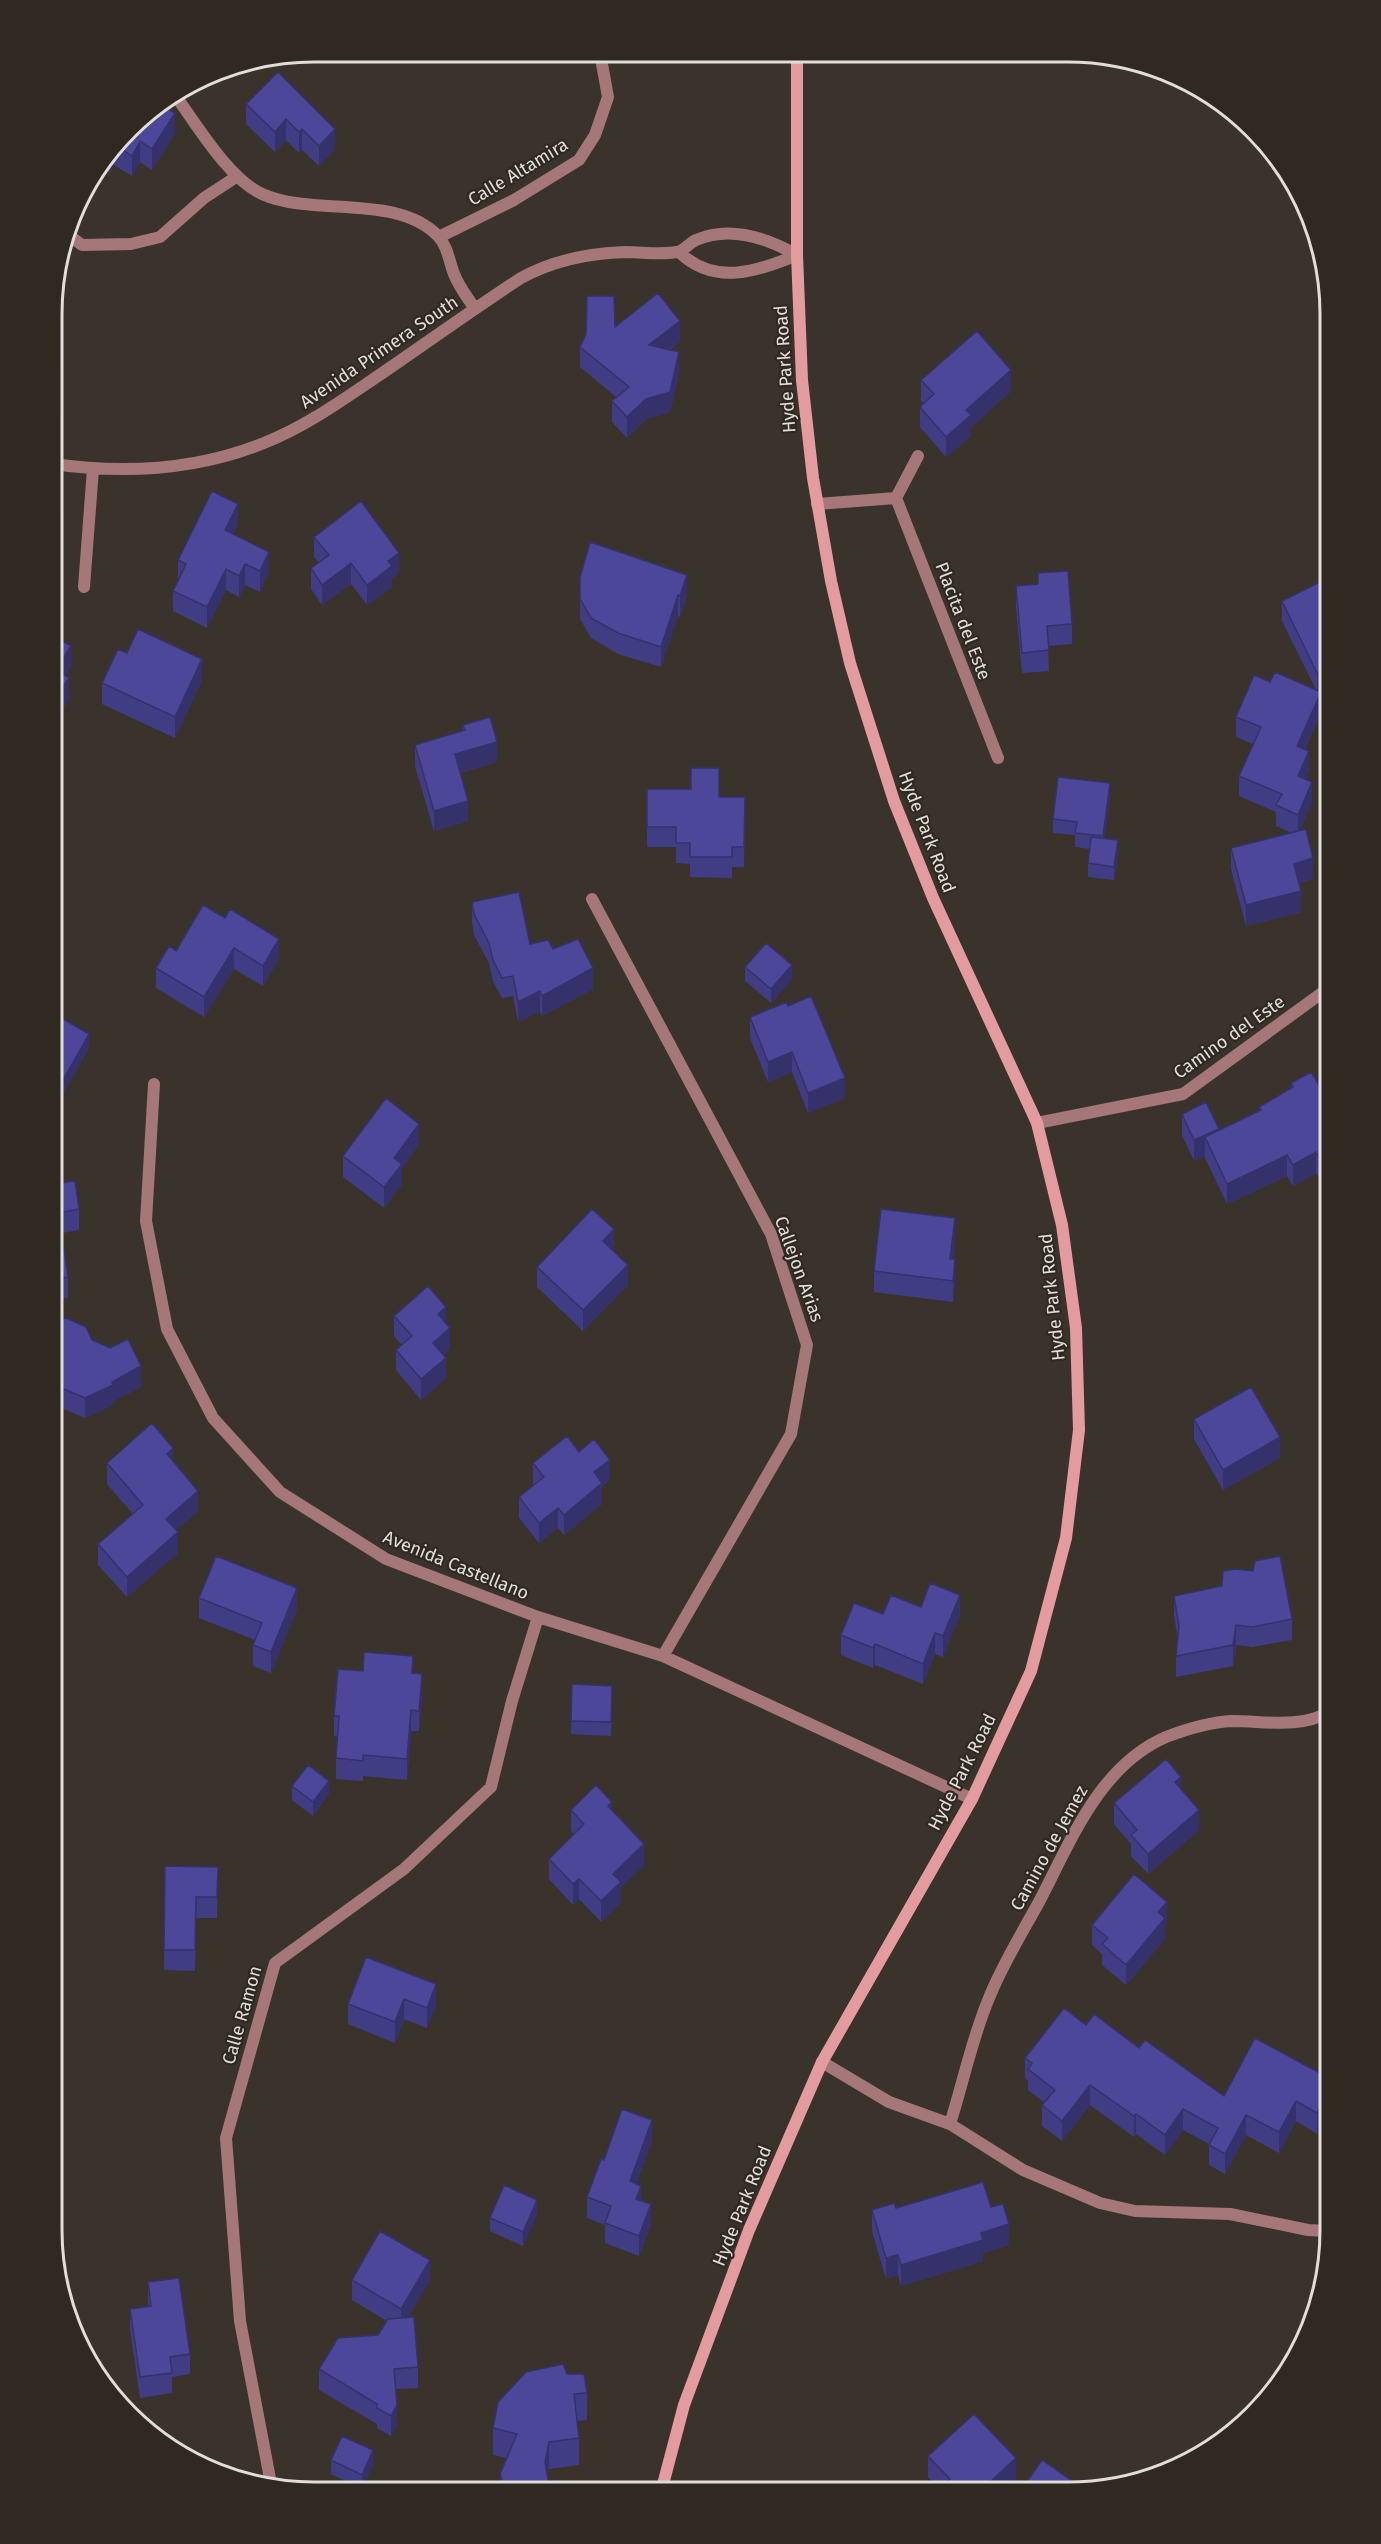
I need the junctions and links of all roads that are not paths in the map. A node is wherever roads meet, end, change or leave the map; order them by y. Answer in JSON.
{"nodes":[{"id":1,"x":602,"y":62,"type":"edge"},
{"id":2,"x":797,"y":62,"type":"edge"},
{"id":3,"x":179,"y":100,"type":"edge"},
{"id":4,"x":236,"y":177,"type":"junction"},
{"id":5,"x":439,"y":237,"type":"junction"},
{"id":6,"x":73,"y":238,"type":"edge"},
{"id":7,"x":679,"y":252,"type":"junction"},
{"id":8,"x":796,"y":255,"type":"junction"},
{"id":9,"x":476,"y":309,"type":"junction"},
{"id":10,"x":918,"y":456,"type":"dead end"},
{"id":11,"x":62,"y":465,"type":"edge"},
{"id":12,"x":93,"y":469,"type":"junction"},
{"id":13,"x":896,"y":498,"type":"junction"},
{"id":14,"x":817,"y":504,"type":"junction"},
{"id":15,"x":84,"y":587,"type":"dead end"},
{"id":16,"x":998,"y":758,"type":"dead end"},
{"id":17,"x":592,"y":899,"type":"dead end"},
{"id":18,"x":1320,"y":994,"type":"edge"},
{"id":19,"x":154,"y":1084,"type":"dead end"},
{"id":20,"x":1037,"y":1123,"type":"junction"},
{"id":21,"x":537,"y":1617,"type":"junction"},
{"id":22,"x":663,"y":1656,"type":"junction"},
{"id":23,"x":1320,"y":1716,"type":"edge"},
{"id":24,"x":972,"y":1799,"type":"junction"},
{"id":25,"x":822,"y":2062,"type":"junction"},
{"id":26,"x":950,"y":2124,"type":"junction"},
{"id":27,"x":1320,"y":2229,"type":"edge"},
{"id":28,"x":270,"y":2479,"type":"edge"},
{"id":29,"x":664,"y":2482,"type":"edge"}],
"edges":[{"from":1,"to":5,"type":"street","name":"Calle Altamira"},
{"from":2,"to":8,"type":"main road","name":"Hyde Park Road"},
{"from":3,"to":4,"type":"street"},
{"from":4,"to":5,"type":"street"},
{"from":4,"to":6,"type":"street"},
{"from":5,"to":9,"type":"street"},
{"from":7,"to":8,"type":"street","name":"Avenida Primera South"},
{"from":7,"to":8,"type":"street"},
{"from":7,"to":9,"type":"street","name":"Avenida Primera South"},
{"from":8,"to":14,"type":"main road","name":"Hyde Park Road"},
{"from":9,"to":12,"type":"street","name":"Avenida Primera South"},
{"from":10,"to":13,"type":"street"},
{"from":11,"to":12,"type":"street","name":"Avenida Primera South"},
{"from":12,"to":15,"type":"street"},
{"from":13,"to":14,"type":"street"},
{"from":13,"to":16,"type":"street","name":"Placita del Este"},
{"from":14,"to":20,"type":"main road","name":"Hyde Park Road"},
{"from":17,"to":22,"type":"street","name":"Callejon Arias"},
{"from":18,"to":20,"type":"street","name":"Camino del Este"},
{"from":19,"to":21,"type":"street","name":"Avenida Castellano"},
{"from":20,"to":24,"type":"main road","name":"Hyde Park Road"},
{"from":21,"to":22,"type":"street","name":"Avenida Castellano"},
{"from":21,"to":28,"type":"street","name":"Calle Ramon"},
{"from":22,"to":24,"type":"street","name":"Avenida Castellano"},
{"from":23,"to":26,"type":"street","name":"Camino de Jemez"},
{"from":24,"to":25,"type":"main road","name":"Hyde Park Road"},
{"from":25,"to":26,"type":"street"},
{"from":25,"to":29,"type":"main road","name":"Hyde Park Road"},
{"from":26,"to":27,"type":"street"}]}
